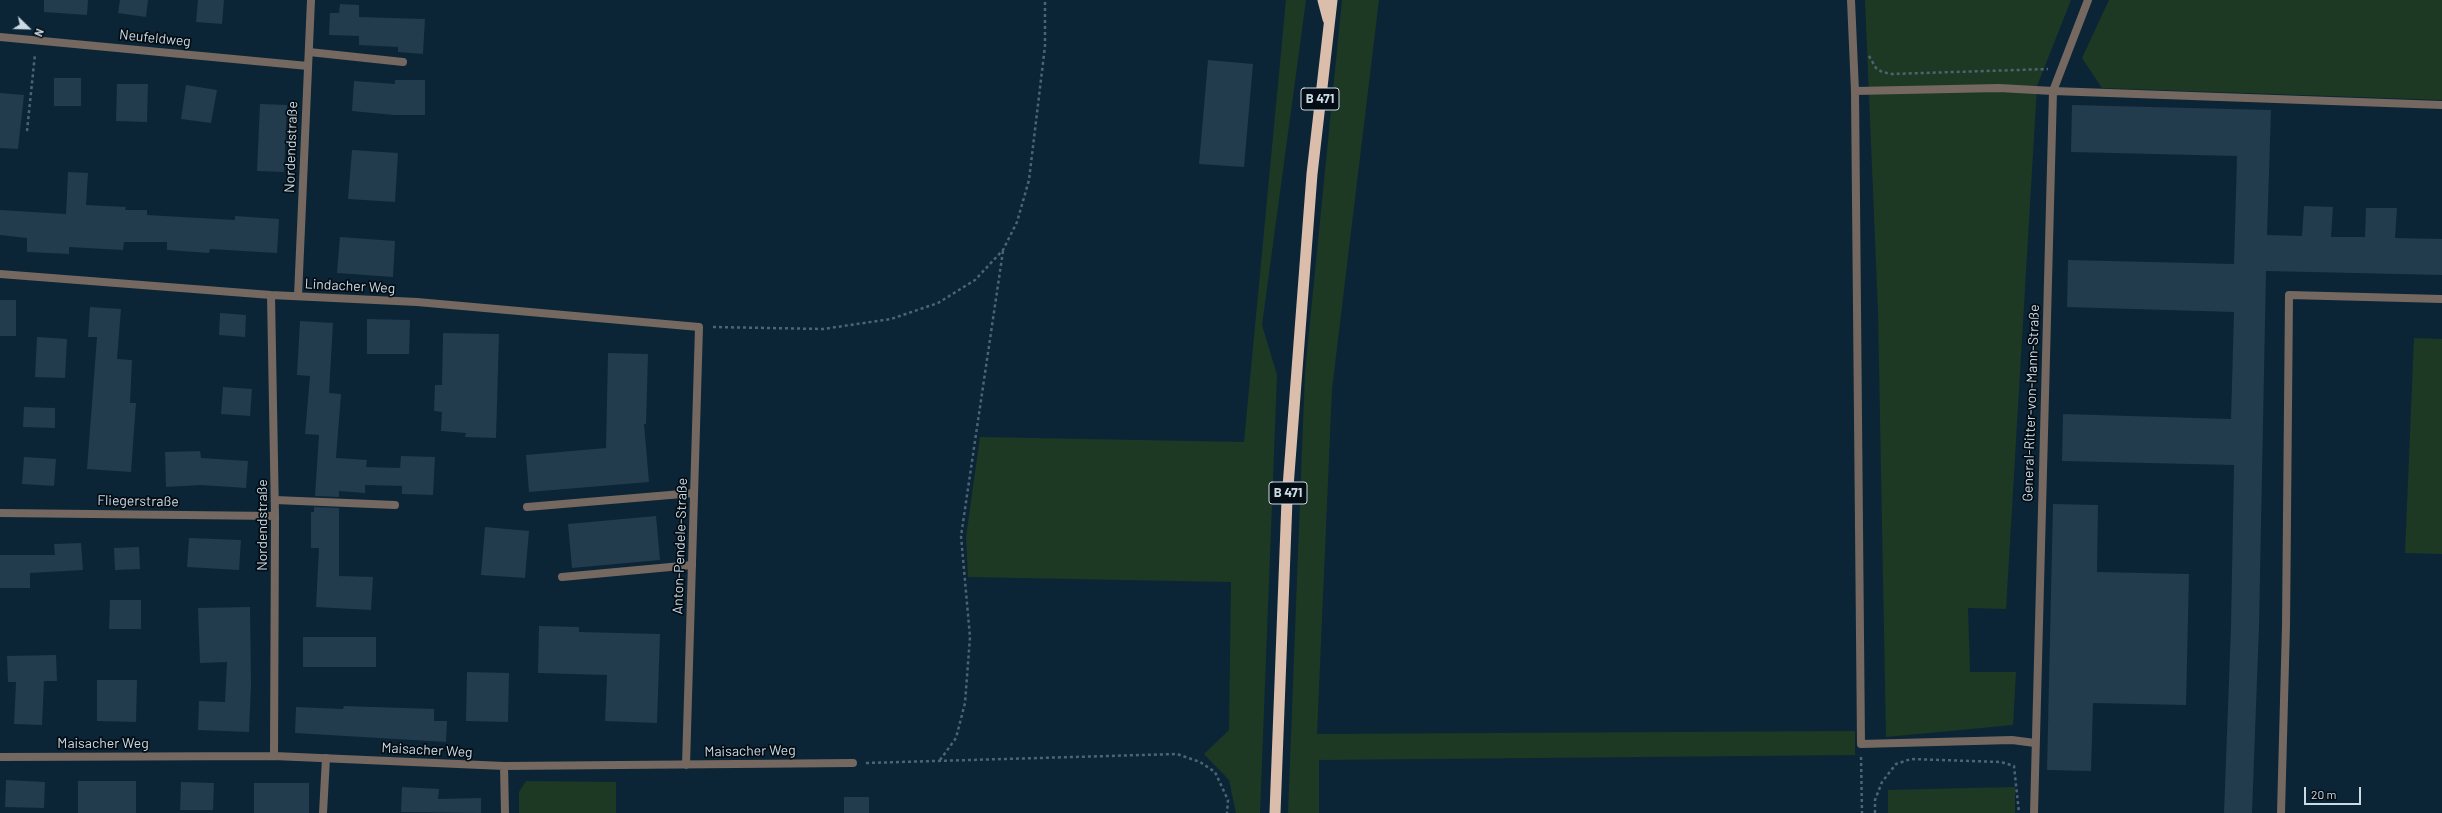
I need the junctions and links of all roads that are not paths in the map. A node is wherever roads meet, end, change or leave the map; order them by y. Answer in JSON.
{"nodes":[{"id":1,"x":311,"y":0,"type":"edge"},
{"id":2,"x":1323,"y":0,"type":"edge"},
{"id":3,"x":1332,"y":0,"type":"edge"},
{"id":4,"x":1851,"y":0,"type":"edge"},
{"id":5,"x":2088,"y":0,"type":"edge"},
{"id":6,"x":1329,"y":23,"type":"junction"},
{"id":7,"x":0,"y":36,"type":"edge"},
{"id":8,"x":308,"y":52,"type":"junction"},
{"id":9,"x":403,"y":62,"type":"dead end"},
{"id":10,"x":308,"y":66,"type":"junction"},
{"id":11,"x":2053,"y":90,"type":"junction"},
{"id":12,"x":1854,"y":91,"type":"junction"},
{"id":13,"x":2442,"y":105,"type":"edge"},
{"id":14,"x":0,"y":274,"type":"edge"},
{"id":15,"x":271,"y":295,"type":"junction"},
{"id":16,"x":298,"y":296,"type":"junction"},
{"id":17,"x":2442,"y":300,"type":"edge"},
{"id":18,"x":699,"y":327,"type":"joint"},
{"id":19,"x":694,"y":493,"type":"junction"},
{"id":20,"x":275,"y":500,"type":"junction"},
{"id":21,"x":395,"y":505,"type":"dead end"},
{"id":22,"x":527,"y":507,"type":"dead end"},
{"id":23,"x":0,"y":513,"type":"edge"},
{"id":24,"x":275,"y":516,"type":"junction"},
{"id":25,"x":692,"y":565,"type":"junction"},
{"id":26,"x":562,"y":577,"type":"dead end"},
{"id":27,"x":2035,"y":743,"type":"junction"},
{"id":28,"x":274,"y":756,"type":"junction"},
{"id":29,"x":0,"y":757,"type":"edge"},
{"id":30,"x":326,"y":758,"type":"junction"},
{"id":31,"x":853,"y":763,"type":"road end"},
{"id":32,"x":686,"y":765,"type":"junction"},
{"id":33,"x":504,"y":766,"type":"junction"},
{"id":34,"x":323,"y":813,"type":"edge"},
{"id":35,"x":505,"y":813,"type":"edge"},
{"id":36,"x":1275,"y":813,"type":"edge"},
{"id":37,"x":2034,"y":813,"type":"edge"},
{"id":38,"x":2281,"y":813,"type":"edge"}],
"edges":[{"from":1,"to":8,"type":"street","name":"Nordendstraße"},
{"from":2,"to":6,"type":"highway"},
{"from":3,"to":6,"type":"highway","number":"B 471"},
{"from":4,"to":12,"type":"street"},
{"from":5,"to":11,"type":"street","name":"General-Ritter-von-Mann-Straße"},
{"from":6,"to":36,"type":"highway","number":"B 471"},
{"from":7,"to":10,"type":"street","name":"Neufeldweg"},
{"from":8,"to":9,"type":"street"},
{"from":8,"to":10,"type":"street","name":"Nordendstraße"},
{"from":10,"to":16,"type":"street","name":"Nordendstraße"},
{"from":11,"to":12,"type":"street"},
{"from":11,"to":13,"type":"street"},
{"from":11,"to":27,"type":"street","name":"General-Ritter-von-Mann-Straße"},
{"from":12,"to":27,"type":"street"},
{"from":14,"to":15,"type":"street","name":"Lindacher Weg"},
{"from":15,"to":16,"type":"street","name":"Lindacher Weg"},
{"from":15,"to":20,"type":"street","name":"Nordendstraße"},
{"from":16,"to":18,"type":"street","name":"Lindacher Weg"},
{"from":17,"to":38,"type":"street"},
{"from":18,"to":19,"type":"street","name":"Anton-Pendele-Straße"},
{"from":19,"to":22,"type":"street"},
{"from":19,"to":25,"type":"street","name":"Anton-Pendele-Straße"},
{"from":20,"to":21,"type":"street"},
{"from":20,"to":24,"type":"street","name":"Nordendstraße"},
{"from":23,"to":24,"type":"street","name":"Fliegerstraße"},
{"from":24,"to":28,"type":"street","name":"Nordendstraße"},
{"from":25,"to":26,"type":"street"},
{"from":25,"to":32,"type":"street","name":"Anton-Pendele-Straße"},
{"from":27,"to":37,"type":"street","name":"General-Ritter-von-Mann-Straße"},
{"from":28,"to":29,"type":"street","name":"Maisacher Weg"},
{"from":28,"to":30,"type":"street","name":"Maisacher Weg"},
{"from":30,"to":33,"type":"street","name":"Maisacher Weg"},
{"from":30,"to":34,"type":"street"},
{"from":31,"to":32,"type":"street","name":"Maisacher Weg"},
{"from":32,"to":33,"type":"street","name":"Maisacher Weg"},
{"from":33,"to":35,"type":"street"}]}
